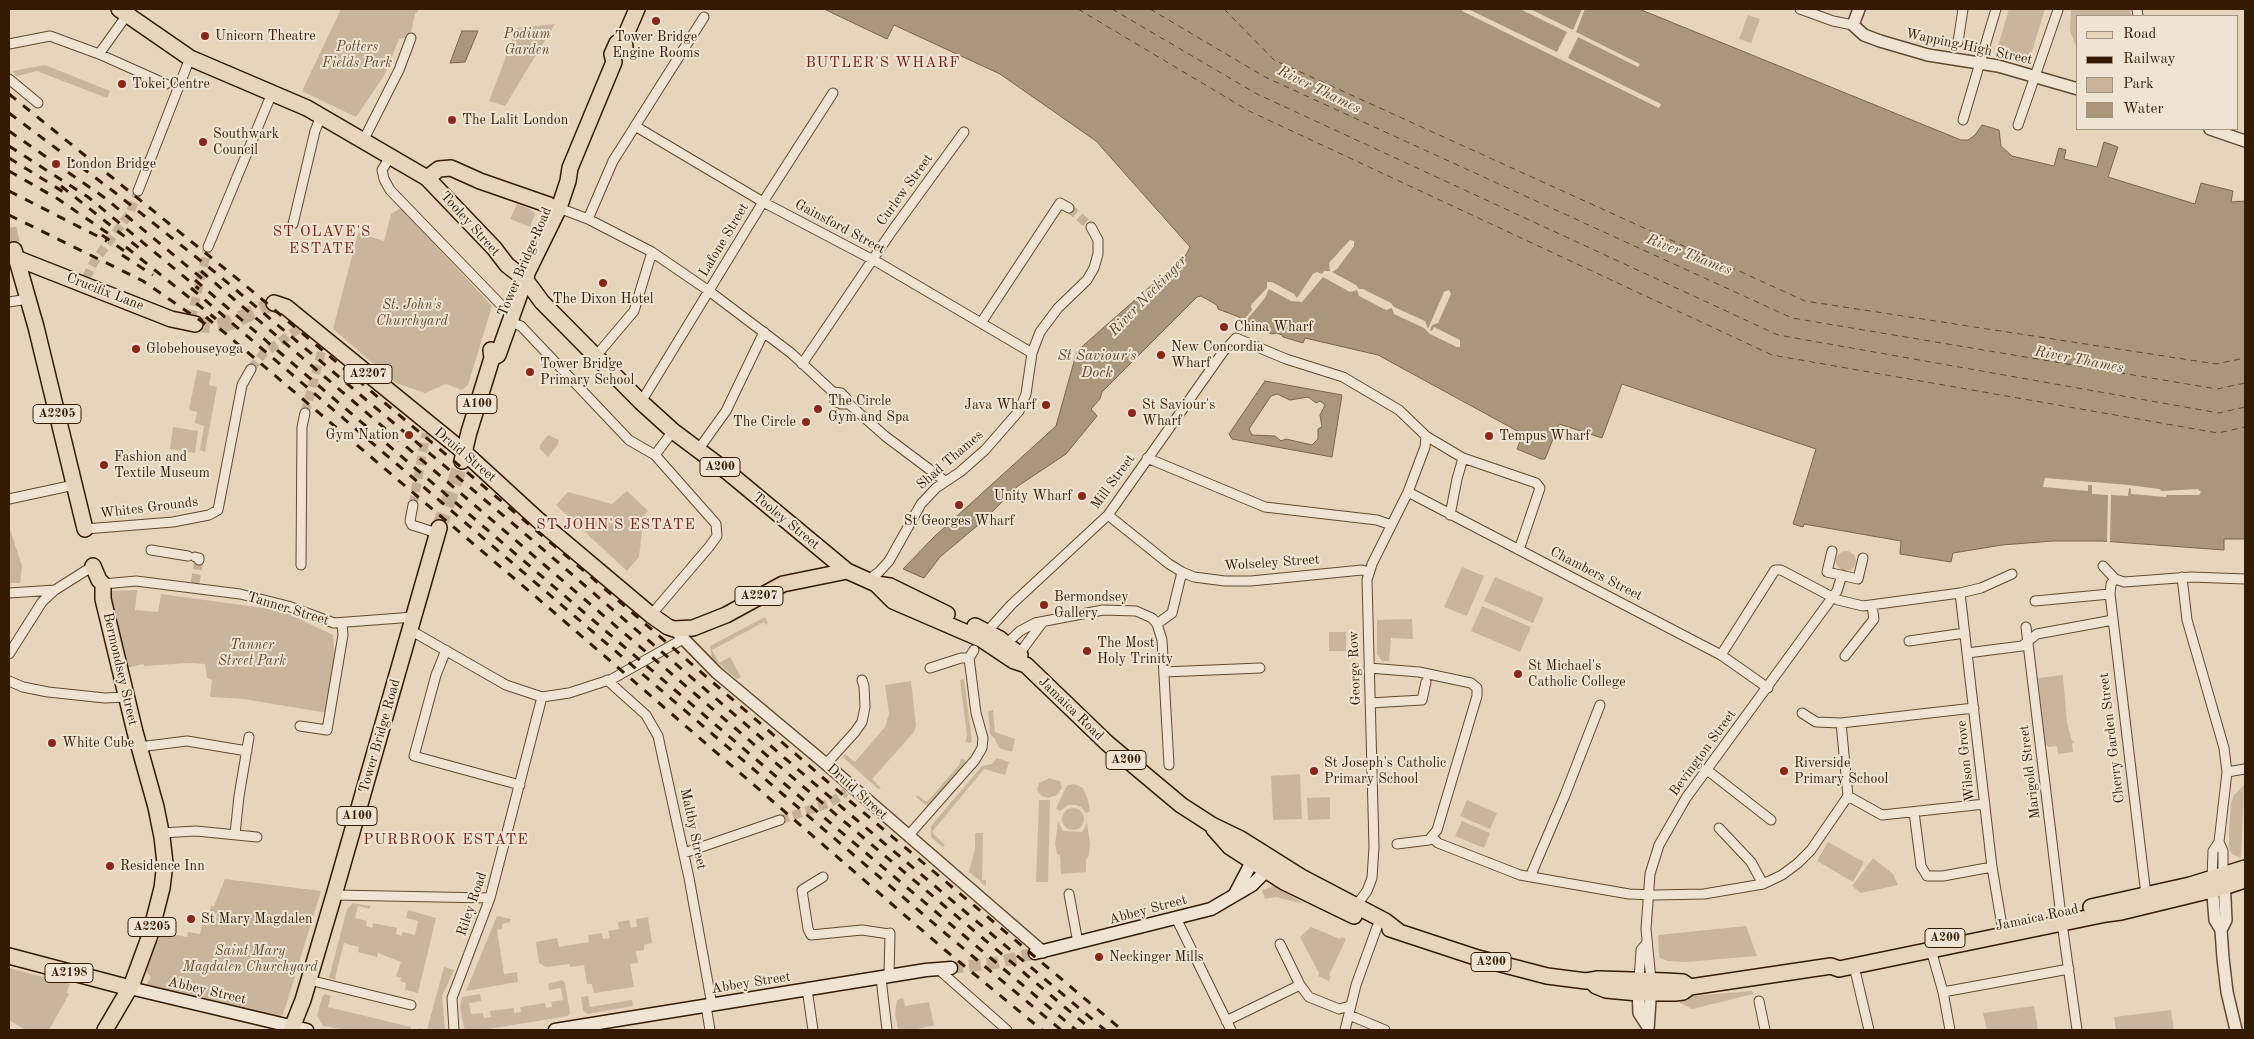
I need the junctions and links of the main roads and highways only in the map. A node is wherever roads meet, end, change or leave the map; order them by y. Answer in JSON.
{"nodes":[{"id":1,"x":637,"y":9,"type":"edge"},
{"id":2,"x":122,"y":10,"type":"edge"},
{"id":3,"x":458,"y":173,"type":"junction"},
{"id":4,"x":427,"y":178,"type":"junction"},
{"id":5,"x":439,"y":189,"type":"junction"},
{"id":6,"x":554,"y":206,"type":"junction"},
{"id":7,"x":13,"y":255,"type":"edge"},
{"id":8,"x":522,"y":277,"type":"junction"},
{"id":9,"x":274,"y":304,"type":"dead end"},
{"id":10,"x":192,"y":322,"type":"tunnel mouth"},
{"id":11,"x":463,"y":456,"type":"junction"},
{"id":12,"x":85,"y":529,"type":"road end"},
{"id":13,"x":438,"y":530,"type":"tunnel mouth"},
{"id":14,"x":93,"y":566,"type":"road end"},
{"id":15,"x":847,"y":572,"type":"junction"},
{"id":16,"x":872,"y":582,"type":"joint"},
{"id":17,"x":1255,"y":856,"type":"junction"},
{"id":18,"x":1272,"y":866,"type":"junction"},
{"id":19,"x":2245,"y":868,"type":"edge"},
{"id":20,"x":2245,"y":880,"type":"edge"},
{"id":21,"x":2218,"y":883,"type":"junction"},
{"id":22,"x":1235,"y":894,"type":"junction"},
{"id":23,"x":2061,"y":912,"type":"junction"},
{"id":24,"x":1398,"y":931,"type":"junction"},
{"id":25,"x":1039,"y":952,"type":"tunnel mouth"},
{"id":26,"x":9,"y":956,"type":"edge"},
{"id":27,"x":1831,"y":966,"type":"junction"},
{"id":28,"x":951,"y":968,"type":"tunnel mouth"},
{"id":29,"x":130,"y":988,"type":"junction"},
{"id":30,"x":297,"y":1029,"type":"edge"},
{"id":31,"x":105,"y":1030,"type":"edge"},
{"id":32,"x":555,"y":1030,"type":"edge"}],
"edges":[{"from":1,"to":6,"type":"main road","name":"Tower Bridge Road","number":"A100"},
{"from":2,"to":4,"type":"main road","name":"Tooley Street","number":"A200"},
{"from":3,"to":4,"type":"main road"},
{"from":3,"to":5,"type":"main road"},
{"from":3,"to":6,"type":"main road"},
{"from":4,"to":5,"type":"main road","name":"Tooley Street","number":"A200"},
{"from":5,"to":8,"type":"main road","name":"Tooley Street","number":"A200"},
{"from":6,"to":8,"type":"main road","name":"Tower Bridge Road","number":"A100"},
{"from":7,"to":10,"type":"main road","name":"Crucifix Lane"},
{"from":7,"to":12,"type":"main road","number":"A2205"},
{"from":8,"to":11,"type":"main road","name":"Tower Bridge Road","number":"A100"},
{"from":8,"to":15,"type":"main road","name":"Tooley Street","number":"A200"},
{"from":9,"to":11,"type":"main road","name":"Druid Street","number":"A2207"},
{"from":11,"to":15,"type":"main road","name":"Druid Street","number":"A2207"},
{"from":13,"to":30,"type":"main road","name":"Tower Bridge Road","number":"A100"},
{"from":14,"to":29,"type":"main road","name":"Bermondsey Street","number":"A2205"},
{"from":15,"to":16,"type":"main road","name":"Tooley Street","number":"A200"},
{"from":16,"to":17,"type":"main road","name":"Jamaica Road","number":"A200"},
{"from":17,"to":18,"type":"main road","name":"Jamaica Road","number":"A200"},
{"from":17,"to":22,"type":"main road"},
{"from":18,"to":22,"type":"main road","name":"Abbey Street"},
{"from":18,"to":24,"type":"main road","name":"Jamaica Road","number":"A200"},
{"from":18,"to":24,"type":"main road","name":"Jamaica Road","number":"A200"},
{"from":19,"to":21,"type":"main road","name":"Jamaica Road","number":"A200"},
{"from":20,"to":21,"type":"main road","name":"Jamaica Road","number":"A200"},
{"from":21,"to":23,"type":"main road","name":"Jamaica Road","number":"A200"},
{"from":21,"to":23,"type":"main road","name":"Jamaica Road","number":"A200"},
{"from":22,"to":25,"type":"main road","name":"Abbey Street"},
{"from":23,"to":27,"type":"main road","name":"Jamaica Road","number":"A200"},
{"from":23,"to":27,"type":"main road","name":"Jamaica Road","number":"A200"},
{"from":24,"to":27,"type":"main road","name":"Jamaica Road","number":"A200"},
{"from":26,"to":29,"type":"main road","number":"A2198"},
{"from":28,"to":32,"type":"main road","name":"Abbey Street"},
{"from":29,"to":30,"type":"main road","name":"Abbey Street"},
{"from":29,"to":31,"type":"main road","name":"Bermondsey Street","number":"A2205"}]}
